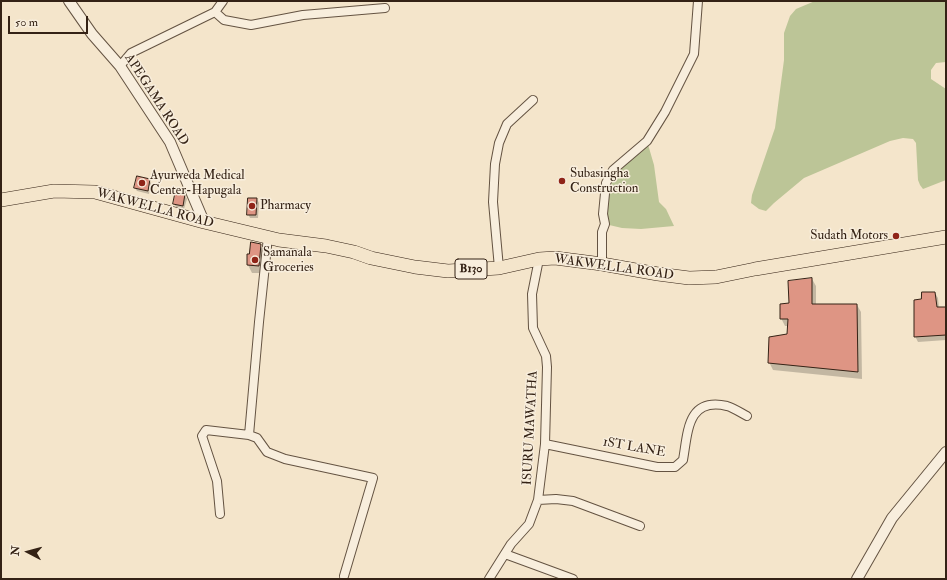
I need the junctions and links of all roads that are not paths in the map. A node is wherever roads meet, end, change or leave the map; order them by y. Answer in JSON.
{"nodes":[{"id":1,"x":69,"y":1,"type":"edge"},
{"id":2,"x":223,"y":1,"type":"edge"},
{"id":3,"x":698,"y":1,"type":"edge"},
{"id":4,"x":385,"y":8,"type":"dead end"},
{"id":5,"x":215,"y":12,"type":"junction"},
{"id":6,"x":120,"y":66,"type":"junction"},
{"id":7,"x":533,"y":100,"type":"dead end"},
{"id":8,"x":1,"y":200,"type":"edge"},
{"id":9,"x":204,"y":222,"type":"junction"},
{"id":10,"x":268,"y":237,"type":"junction"},
{"id":11,"x":946,"y":237,"type":"edge"},
{"id":12,"x":539,"y":259,"type":"junction"},
{"id":13,"x":602,"y":264,"type":"junction"},
{"id":14,"x":498,"y":268,"type":"junction"},
{"id":15,"x":747,"y":416,"type":"dead end"},
{"id":16,"x":249,"y":435,"type":"junction"},
{"id":17,"x":545,"y":444,"type":"junction"},
{"id":18,"x":946,"y":452,"type":"edge"},
{"id":19,"x":538,"y":500,"type":"junction"},
{"id":20,"x":220,"y":514,"type":"dead end"},
{"id":21,"x":640,"y":526,"type":"dead end"},
{"id":22,"x":505,"y":554,"type":"junction"},
{"id":23,"x":344,"y":576,"type":"dead end"},
{"id":24,"x":489,"y":579,"type":"edge"},
{"id":25,"x":573,"y":579,"type":"edge"},
{"id":26,"x":857,"y":579,"type":"edge"}],
"edges":[{"from":1,"to":6,"type":"street","name":"APEGAMA ROAD"},
{"from":2,"to":5,"type":"street"},
{"from":3,"to":13,"type":"street"},
{"from":4,"to":5,"type":"street"},
{"from":5,"to":6,"type":"street"},
{"from":6,"to":9,"type":"street","name":"APEGAMA ROAD"},
{"from":7,"to":14,"type":"street"},
{"from":8,"to":9,"type":"main road","name":"WAKWELLA ROAD","number":"B130"},
{"from":9,"to":10,"type":"main road","name":"WAKWELLA ROAD","number":"B130"},
{"from":10,"to":14,"type":"main road","name":"WAKWELLA ROAD","number":"B130"},
{"from":10,"to":16,"type":"street"},
{"from":11,"to":13,"type":"main road","name":"WAKWELLA ROAD","number":"B130"},
{"from":12,"to":13,"type":"main road","name":"WAKWELLA ROAD","number":"B130"},
{"from":12,"to":14,"type":"main road","name":"WAKWELLA ROAD","number":"B130"},
{"from":12,"to":17,"type":"street","name":"ISURU MAWATHA"},
{"from":15,"to":17,"type":"street","name":"1ST LANE"},
{"from":16,"to":20,"type":"street"},
{"from":16,"to":23,"type":"street"},
{"from":17,"to":19,"type":"street","name":"ISURU MAWATHA"},
{"from":18,"to":26,"type":"street"},
{"from":19,"to":21,"type":"street"},
{"from":19,"to":22,"type":"street","name":"ISURU MAWATHA"},
{"from":22,"to":24,"type":"street","name":"ISURU MAWATHA"},
{"from":22,"to":25,"type":"street"}]}
